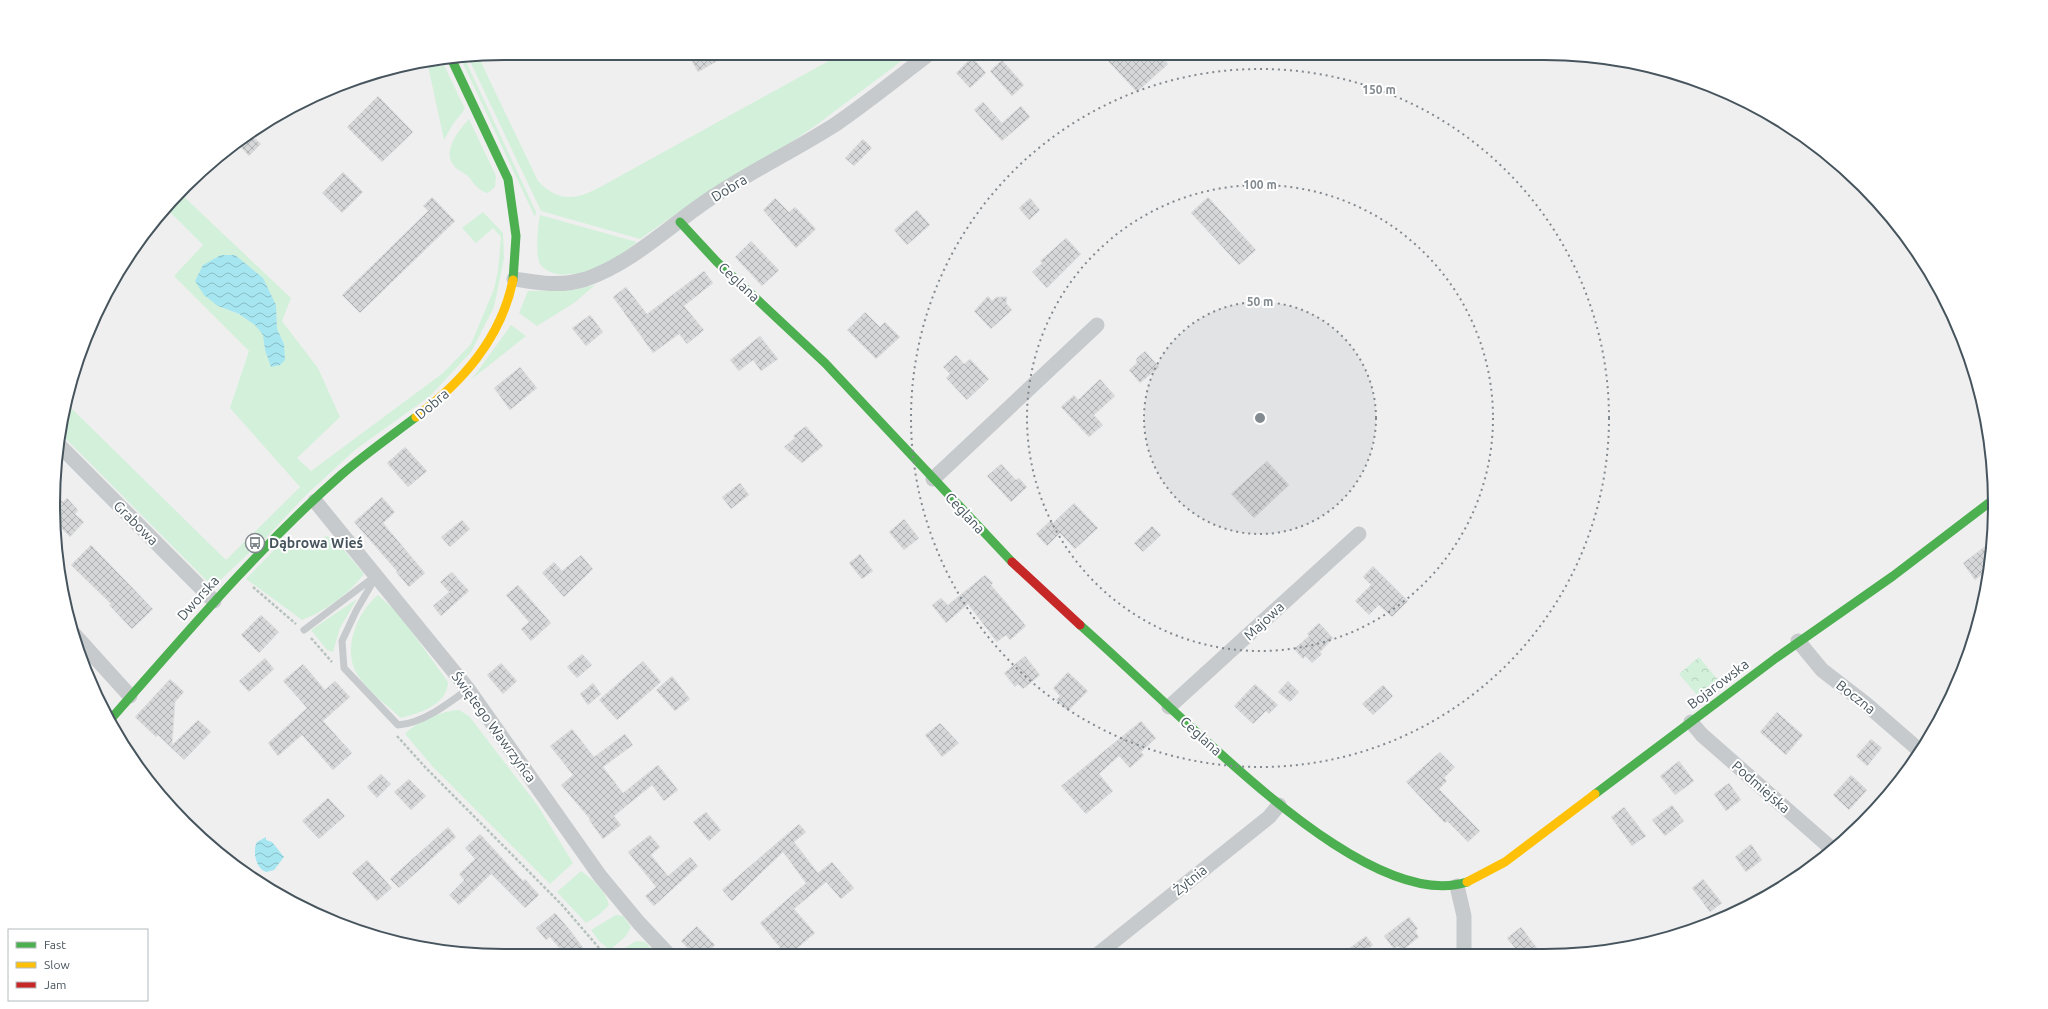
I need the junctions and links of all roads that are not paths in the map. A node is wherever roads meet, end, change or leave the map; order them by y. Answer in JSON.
{"nodes":[{"id":1,"x":921,"y":60,"type":"edge"},
{"id":2,"x":453,"y":63,"type":"edge"},
{"id":3,"x":680,"y":222,"type":"junction"},
{"id":4,"x":514,"y":279,"type":"junction"},
{"id":5,"x":1097,"y":325,"type":"dead end"},
{"id":6,"x":64,"y":450,"type":"edge"},
{"id":7,"x":932,"y":479,"type":"junction"},
{"id":8,"x":315,"y":501,"type":"junction"},
{"id":9,"x":1988,"y":504,"type":"edge"},
{"id":10,"x":1359,"y":534,"type":"dead end"},
{"id":11,"x":377,"y":575,"type":"junction"},
{"id":12,"x":214,"y":601,"type":"junction"},
{"id":13,"x":304,"y":630,"type":"road end"},
{"id":14,"x":1798,"y":641,"type":"junction"},
{"id":15,"x":83,"y":644,"type":"edge"},
{"id":16,"x":468,"y":689,"type":"junction"},
{"id":17,"x":130,"y":696,"type":"junction"},
{"id":18,"x":1169,"y":707,"type":"junction"},
{"id":19,"x":114,"y":715,"type":"edge"},
{"id":20,"x":1691,"y":722,"type":"junction"},
{"id":21,"x":1916,"y":747,"type":"edge"},
{"id":22,"x":1279,"y":805,"type":"junction"},
{"id":23,"x":1828,"y":846,"type":"edge"},
{"id":24,"x":1457,"y":886,"type":"junction"},
{"id":25,"x":663,"y":949,"type":"edge"},
{"id":26,"x":1104,"y":949,"type":"edge"},
{"id":27,"x":1464,"y":949,"type":"edge"}],
"edges":[{"from":1,"to":3,"type":"street","name":"Dobra"},
{"from":2,"to":4,"type":"street","name":"Dobra"},
{"from":3,"to":4,"type":"street","name":"Dobra"},
{"from":3,"to":7,"type":"street","name":"Ceglana"},
{"from":4,"to":8,"type":"street","name":"Dobra"},
{"from":5,"to":7,"type":"street"},
{"from":6,"to":12,"type":"street","name":"Grabowa"},
{"from":7,"to":18,"type":"street","name":"Ceglana"},
{"from":8,"to":11,"type":"street","name":"Świętego Wawrzyńca"},
{"from":8,"to":12,"type":"street","name":"Dworska"},
{"from":9,"to":14,"type":"street","name":"Bojarowska"},
{"from":10,"to":18,"type":"street","name":"Majowa"},
{"from":11,"to":13,"type":"lane"},
{"from":11,"to":16,"type":"street","name":"Świętego Wawrzyńca"},
{"from":11,"to":16,"type":"lane"},
{"from":12,"to":17,"type":"street","name":"Dworska"},
{"from":14,"to":20,"type":"street","name":"Bojarowska"},
{"from":14,"to":21,"type":"street","name":"Boczna"},
{"from":15,"to":17,"type":"street"},
{"from":16,"to":25,"type":"street","name":"Świętego Wawrzyńca"},
{"from":17,"to":19,"type":"street","name":"Dworska"},
{"from":18,"to":22,"type":"street","name":"Ceglana"},
{"from":20,"to":23,"type":"street","name":"Podmiejska"},
{"from":20,"to":24,"type":"street","name":"Bojarowska"},
{"from":22,"to":24,"type":"street","name":"Ceglana"},
{"from":22,"to":26,"type":"street","name":"Żytnia"},
{"from":24,"to":27,"type":"street"}]}
